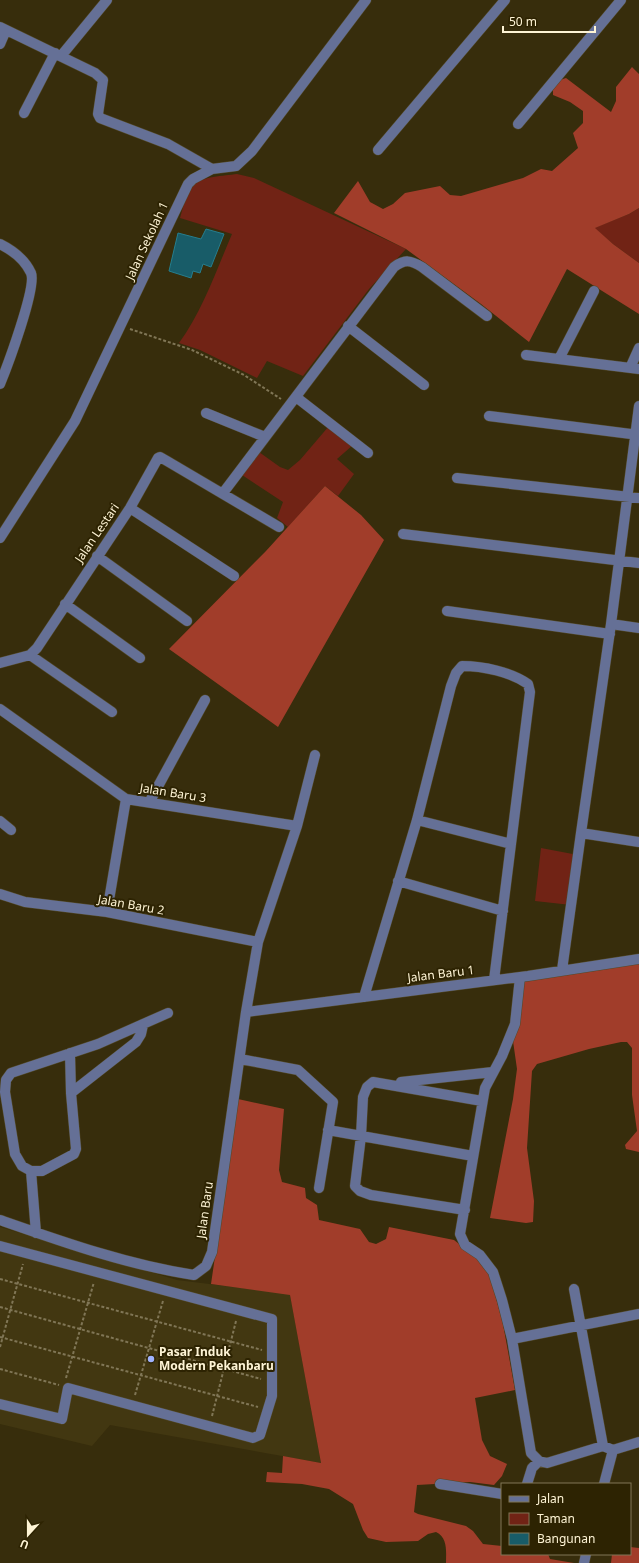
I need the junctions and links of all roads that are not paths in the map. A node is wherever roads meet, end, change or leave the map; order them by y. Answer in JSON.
{"nodes":[{"id":1,"x":107,"y":0,"type":"edge"},
{"id":2,"x":366,"y":0,"type":"edge"},
{"id":3,"x":505,"y":0,"type":"edge"},
{"id":4,"x":621,"y":0,"type":"edge"},
{"id":5,"x":3,"y":28,"type":"edge"},
{"id":6,"x":0,"y":44,"type":"edge"},
{"id":7,"x":58,"y":55,"type":"junction"},
{"id":8,"x":24,"y":113,"type":"dead end"},
{"id":9,"x":518,"y":124,"type":"dead end"},
{"id":10,"x":378,"y":150,"type":"dead end"},
{"id":11,"x":212,"y":169,"type":"junction"},
{"id":12,"x":0,"y":244,"type":"edge"},
{"id":13,"x":594,"y":292,"type":"dead end"},
{"id":14,"x":487,"y":316,"type":"dead end"},
{"id":15,"x":348,"y":326,"type":"junction"},
{"id":16,"x":639,"y":348,"type":"edge"},
{"id":17,"x":526,"y":355,"type":"dead end"},
{"id":18,"x":559,"y":359,"type":"junction"},
{"id":19,"x":634,"y":368,"type":"edge"},
{"id":20,"x":0,"y":384,"type":"edge"},
{"id":21,"x":424,"y":385,"type":"dead end"},
{"id":22,"x":293,"y":401,"type":"junction"},
{"id":23,"x":639,"y":406,"type":"edge"},
{"id":24,"x":206,"y":413,"type":"dead end"},
{"id":25,"x":490,"y":416,"type":"dead end"},
{"id":26,"x":637,"y":435,"type":"edge"},
{"id":27,"x":265,"y":437,"type":"junction"},
{"id":28,"x":368,"y":453,"type":"dead end"},
{"id":29,"x":457,"y":478,"type":"dead end"},
{"id":30,"x":223,"y":493,"type":"junction"},
{"id":31,"x":627,"y":496,"type":"junction"},
{"id":32,"x":639,"y":498,"type":"edge"},
{"id":33,"x":130,"y":508,"type":"junction"},
{"id":34,"x":279,"y":527,"type":"dead end"},
{"id":35,"x":1,"y":532,"type":"edge"},
{"id":36,"x":403,"y":534,"type":"dead end"},
{"id":37,"x":97,"y":556,"type":"junction"},
{"id":38,"x":619,"y":560,"type":"junction"},
{"id":39,"x":639,"y":563,"type":"edge"},
{"id":40,"x":234,"y":576,"type":"dead end"},
{"id":41,"x":65,"y":604,"type":"junction"},
{"id":42,"x":447,"y":611,"type":"dead end"},
{"id":43,"x":187,"y":621,"type":"dead end"},
{"id":44,"x":639,"y":628,"type":"edge"},
{"id":45,"x":611,"y":629,"type":"junction"},
{"id":46,"x":30,"y":655,"type":"junction"},
{"id":47,"x":140,"y":658,"type":"dead end"},
{"id":48,"x":0,"y":663,"type":"edge"},
{"id":49,"x":205,"y":700,"type":"dead end"},
{"id":50,"x":0,"y":709,"type":"edge"},
{"id":51,"x":112,"y":712,"type":"dead end"},
{"id":52,"x":315,"y":755,"type":"dead end"},
{"id":53,"x":126,"y":799,"type":"junction"},
{"id":54,"x":150,"y":801,"type":"junction"},
{"id":55,"x":417,"y":820,"type":"junction"},
{"id":56,"x":0,"y":821,"type":"edge"},
{"id":57,"x":297,"y":826,"type":"junction"},
{"id":58,"x":11,"y":830,"type":"dead end"},
{"id":59,"x":581,"y":833,"type":"junction"},
{"id":60,"x":639,"y":842,"type":"edge"},
{"id":61,"x":511,"y":844,"type":"junction"},
{"id":62,"x":398,"y":881,"type":"junction"},
{"id":63,"x":0,"y":894,"type":"edge"},
{"id":64,"x":502,"y":911,"type":"junction"},
{"id":65,"x":107,"y":912,"type":"junction"},
{"id":66,"x":258,"y":942,"type":"junction"},
{"id":67,"x":639,"y":959,"type":"edge"},
{"id":68,"x":562,"y":970,"type":"junction"},
{"id":69,"x":520,"y":977,"type":"junction"},
{"id":70,"x":494,"y":980,"type":"junction"},
{"id":71,"x":364,"y":997,"type":"junction"},
{"id":72,"x":246,"y":1012,"type":"junction"},
{"id":73,"x":168,"y":1013,"type":"dead end"},
{"id":74,"x":142,"y":1025,"type":"junction"},
{"id":75,"x":70,"y":1054,"type":"junction"},
{"id":76,"x":240,"y":1059,"type":"junction"},
{"id":77,"x":494,"y":1072,"type":"junction"},
{"id":78,"x":389,"y":1084,"type":"junction"},
{"id":79,"x":71,"y":1093,"type":"junction"},
{"id":80,"x":482,"y":1101,"type":"junction"},
{"id":81,"x":328,"y":1130,"type":"junction"},
{"id":82,"x":362,"y":1136,"type":"junction"},
{"id":83,"x":473,"y":1156,"type":"junction"},
{"id":84,"x":32,"y":1171,"type":"junction"},
{"id":85,"x":319,"y":1188,"type":"dead end"},
{"id":86,"x":465,"y":1210,"type":"junction"},
{"id":87,"x":0,"y":1220,"type":"edge"},
{"id":88,"x":36,"y":1233,"type":"junction"},
{"id":89,"x":0,"y":1246,"type":"edge"},
{"id":90,"x":574,"y":1289,"type":"dead end"},
{"id":91,"x":639,"y":1314,"type":"edge"},
{"id":92,"x":580,"y":1327,"type":"junction"},
{"id":93,"x":512,"y":1339,"type":"junction"},
{"id":94,"x":0,"y":1404,"type":"edge"},
{"id":95,"x":639,"y":1442,"type":"edge"},
{"id":96,"x":602,"y":1446,"type":"junction"},
{"id":97,"x":613,"y":1450,"type":"junction"},
{"id":98,"x":539,"y":1462,"type":"junction"},
{"id":99,"x":527,"y":1483,"type":"edge"},
{"id":100,"x":604,"y":1483,"type":"edge"},
{"id":101,"x":440,"y":1484,"type":"dead end"},
{"id":102,"x":501,"y":1494,"type":"edge"}],
"edges":[{"from":1,"to":7,"type":"street"},
{"from":2,"to":11,"type":"street","name":"Jalan Sekolah 1"},
{"from":3,"to":10,"type":"street"},
{"from":4,"to":9,"type":"street"},
{"from":5,"to":6,"type":"street"},
{"from":5,"to":7,"type":"street"},
{"from":7,"to":8,"type":"street"},
{"from":7,"to":11,"type":"street"},
{"from":11,"to":35,"type":"street","name":"Jalan Sekolah 1"},
{"from":12,"to":20,"type":"street"},
{"from":13,"to":18,"type":"street"},
{"from":14,"to":15,"type":"street"},
{"from":15,"to":21,"type":"street"},
{"from":15,"to":22,"type":"street"},
{"from":16,"to":19,"type":"street"},
{"from":17,"to":18,"type":"street"},
{"from":18,"to":19,"type":"street"},
{"from":22,"to":27,"type":"street"},
{"from":22,"to":28,"type":"street"},
{"from":23,"to":26,"type":"street"},
{"from":24,"to":27,"type":"street"},
{"from":25,"to":26,"type":"street"},
{"from":26,"to":31,"type":"street"},
{"from":27,"to":30,"type":"street"},
{"from":29,"to":31,"type":"street"},
{"from":30,"to":33,"type":"street","name":"Jalan Lestari"},
{"from":30,"to":34,"type":"street"},
{"from":31,"to":32,"type":"street"},
{"from":31,"to":38,"type":"street"},
{"from":33,"to":37,"type":"street","name":"Jalan Lestari"},
{"from":33,"to":40,"type":"street"},
{"from":36,"to":38,"type":"street"},
{"from":37,"to":41,"type":"street","name":"Jalan Lestari"},
{"from":37,"to":43,"type":"street"},
{"from":38,"to":39,"type":"street"},
{"from":38,"to":45,"type":"street"},
{"from":41,"to":46,"type":"street","name":"Jalan Lestari"},
{"from":41,"to":47,"type":"street"},
{"from":42,"to":45,"type":"street"},
{"from":44,"to":45,"type":"street"},
{"from":45,"to":59,"type":"street"},
{"from":46,"to":48,"type":"street"},
{"from":46,"to":51,"type":"street"},
{"from":49,"to":54,"type":"street"},
{"from":50,"to":53,"type":"street","name":"Jalan Baru 3"},
{"from":52,"to":57,"type":"street","name":"Jalan Baru"},
{"from":53,"to":54,"type":"street","name":"Jalan Baru 3"},
{"from":53,"to":65,"type":"street"},
{"from":54,"to":57,"type":"street","name":"Jalan Baru 3"},
{"from":55,"to":61,"type":"street"},
{"from":55,"to":61,"type":"street"},
{"from":55,"to":62,"type":"street"},
{"from":56,"to":58,"type":"street"},
{"from":57,"to":66,"type":"street","name":"Jalan Baru"},
{"from":59,"to":60,"type":"street"},
{"from":59,"to":68,"type":"street"},
{"from":61,"to":64,"type":"street"},
{"from":62,"to":64,"type":"street"},
{"from":62,"to":71,"type":"street"},
{"from":63,"to":65,"type":"street","name":"Jalan Baru 2"},
{"from":64,"to":70,"type":"street"},
{"from":65,"to":66,"type":"street","name":"Jalan Baru 2"},
{"from":66,"to":72,"type":"street","name":"Jalan Baru"},
{"from":67,"to":68,"type":"street","name":"Jalan Baru 1"},
{"from":68,"to":69,"type":"street","name":"Jalan Baru 1"},
{"from":69,"to":70,"type":"street","name":"Jalan Baru 1"},
{"from":69,"to":77,"type":"street"},
{"from":70,"to":71,"type":"street","name":"Jalan Baru 1"},
{"from":71,"to":72,"type":"street","name":"Jalan Baru 1"},
{"from":72,"to":76,"type":"street","name":"Jalan Baru"},
{"from":73,"to":74,"type":"street"},
{"from":74,"to":75,"type":"street"},
{"from":74,"to":79,"type":"street"},
{"from":75,"to":79,"type":"street"},
{"from":75,"to":84,"type":"street"},
{"from":76,"to":81,"type":"street"},
{"from":76,"to":88,"type":"street","name":"Jalan Baru"},
{"from":77,"to":78,"type":"street"},
{"from":77,"to":80,"type":"street"},
{"from":78,"to":80,"type":"street"},
{"from":78,"to":82,"type":"street"},
{"from":79,"to":84,"type":"street"},
{"from":80,"to":83,"type":"street"},
{"from":81,"to":82,"type":"street"},
{"from":81,"to":85,"type":"street"},
{"from":82,"to":83,"type":"street"},
{"from":82,"to":86,"type":"street"},
{"from":83,"to":86,"type":"street"},
{"from":84,"to":88,"type":"street"},
{"from":86,"to":93,"type":"street"},
{"from":87,"to":88,"type":"street","name":"Jalan Baru"},
{"from":89,"to":94,"type":"street"},
{"from":90,"to":92,"type":"street"},
{"from":91,"to":92,"type":"street"},
{"from":92,"to":93,"type":"street"},
{"from":92,"to":96,"type":"street"},
{"from":93,"to":98,"type":"street"},
{"from":95,"to":97,"type":"street"},
{"from":96,"to":97,"type":"street"},
{"from":96,"to":98,"type":"street"},
{"from":97,"to":100,"type":"street"},
{"from":98,"to":99,"type":"street"},
{"from":101,"to":102,"type":"street"}]}
